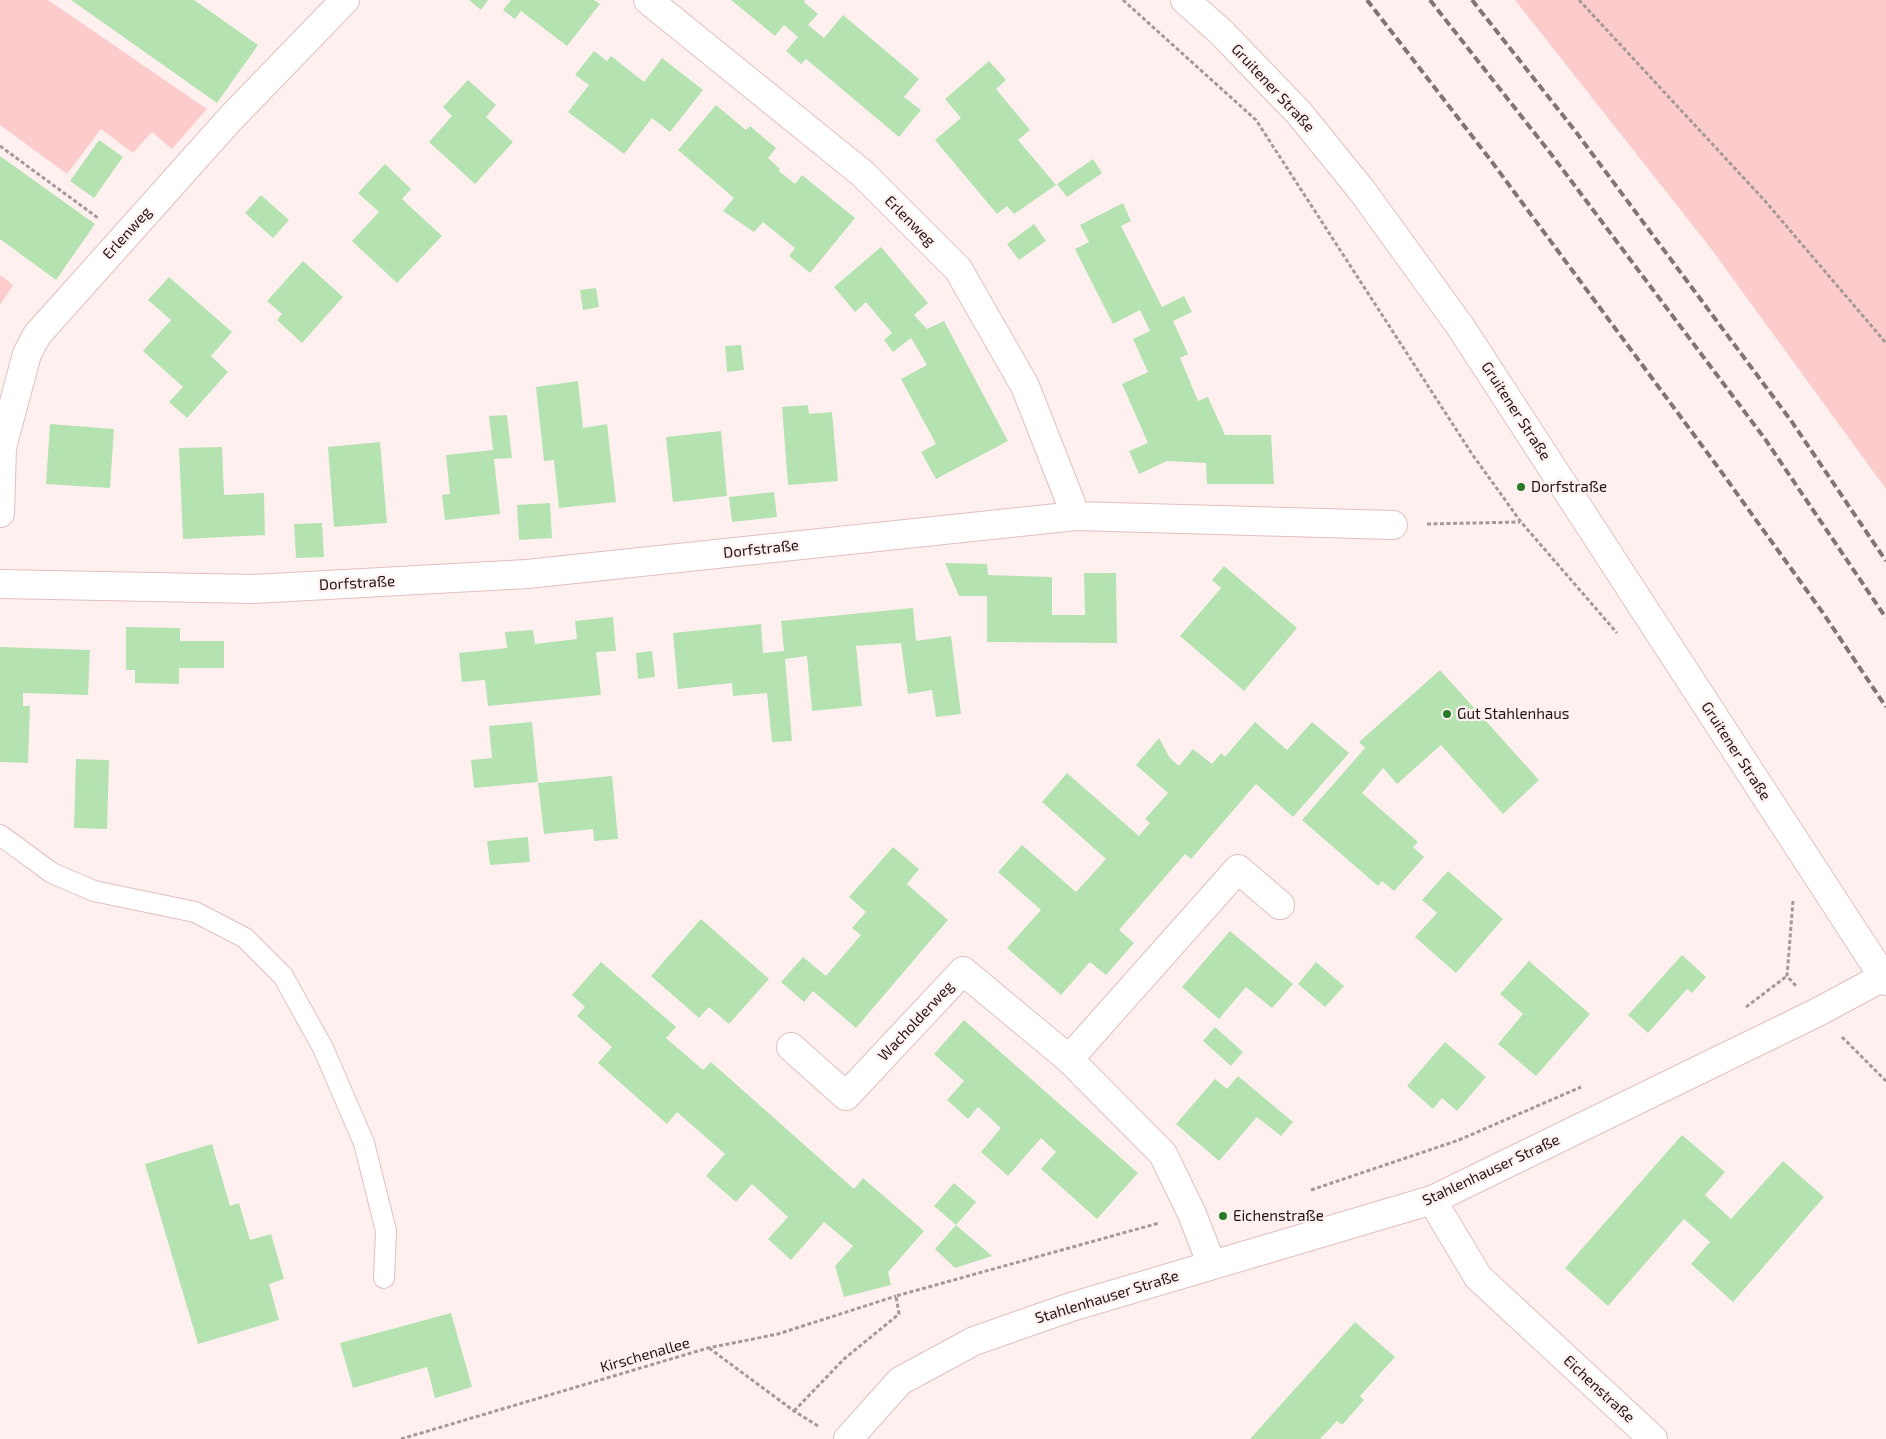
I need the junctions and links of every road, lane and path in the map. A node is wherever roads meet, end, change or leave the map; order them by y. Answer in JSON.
{"nodes":[{"id":1,"x":345,"y":0,"type":"edge"},
{"id":2,"x":648,"y":0,"type":"edge"},
{"id":3,"x":1124,"y":0,"type":"edge"},
{"id":4,"x":1185,"y":0,"type":"edge"},
{"id":5,"x":1579,"y":0,"type":"edge"},
{"id":6,"x":0,"y":146,"type":"edge"},
{"id":7,"x":124,"y":237,"type":"junction"},
{"id":8,"x":1886,"y":343,"type":"edge"},
{"id":9,"x":0,"y":513,"type":"edge"},
{"id":10,"x":1076,"y":516,"type":"junction"},
{"id":11,"x":1521,"y":522,"type":"junction"},
{"id":12,"x":1394,"y":525,"type":"joint"},
{"id":13,"x":0,"y":584,"type":"edge"},
{"id":14,"x":1618,"y":635,"type":"dead end"},
{"id":15,"x":0,"y":835,"type":"edge"},
{"id":16,"x":1788,"y":892,"type":"dead end"},
{"id":17,"x":1280,"y":905,"type":"dead end"},
{"id":18,"x":1787,"y":976,"type":"junction"},
{"id":19,"x":1885,"y":979,"type":"edge"},
{"id":20,"x":1740,"y":1012,"type":"dead end"},
{"id":21,"x":1818,"y":1012,"type":"junction"},
{"id":22,"x":791,"y":1047,"type":"dead end"},
{"id":23,"x":1069,"y":1059,"type":"junction"},
{"id":24,"x":1886,"y":1080,"type":"edge"},
{"id":25,"x":1588,"y":1084,"type":"dead end"},
{"id":26,"x":1311,"y":1190,"type":"dead end"},
{"id":27,"x":1432,"y":1200,"type":"junction"},
{"id":28,"x":1192,"y":1214,"type":"junction"},
{"id":29,"x":1212,"y":1265,"type":"junction"},
{"id":30,"x":384,"y":1278,"type":"dead end"},
{"id":31,"x":896,"y":1296,"type":"junction"},
{"id":32,"x":708,"y":1348,"type":"junction"},
{"id":33,"x":1637,"y":1434,"type":"edge"},
{"id":34,"x":401,"y":1439,"type":"edge"},
{"id":35,"x":848,"y":1439,"type":"edge"}],
"edges":[{"from":1,"to":7,"type":"street","name":"Erlenweg"},
{"from":2,"to":10,"type":"street","name":"Erlenweg"},
{"from":3,"to":11,"type":"path"},
{"from":4,"to":19,"type":"street","name":"Gruitener Straße"},
{"from":5,"to":8,"type":"path"},
{"from":6,"to":7,"type":"path"},
{"from":7,"to":9,"type":"street","name":"Erlenweg"},
{"from":10,"to":12,"type":"street","name":"Dorfstraße"},
{"from":10,"to":13,"type":"street","name":"Dorfstraße"},
{"from":11,"to":12,"type":"path"},
{"from":11,"to":14,"type":"path"},
{"from":15,"to":30,"type":"lane"},
{"from":16,"to":18,"type":"path"},
{"from":17,"to":23,"type":"street"},
{"from":18,"to":20,"type":"path"},
{"from":18,"to":21,"type":"path"},
{"from":19,"to":21,"type":"street","name":"Stahlenhauser Straße"},
{"from":21,"to":24,"type":"path"},
{"from":21,"to":27,"type":"street","name":"Stahlenhauser Straße"},
{"from":22,"to":23,"type":"street","name":"Wacholderweg"},
{"from":23,"to":28,"type":"street","name":"Wacholderweg"},
{"from":25,"to":26,"type":"path"},
{"from":27,"to":29,"type":"street","name":"Stahlenhauser Straße"},
{"from":27,"to":33,"type":"street","name":"Eichenstraße"},
{"from":28,"to":29,"type":"street","name":"Wacholderweg"},
{"from":28,"to":31,"type":"path","name":"Kirschenallee"},
{"from":29,"to":35,"type":"street","name":"Stahlenhauser Straße"},
{"from":31,"to":32,"type":"path","name":"Kirschenallee"},
{"from":31,"to":32,"type":"path"},
{"from":32,"to":34,"type":"path","name":"Kirschenallee"}]}
